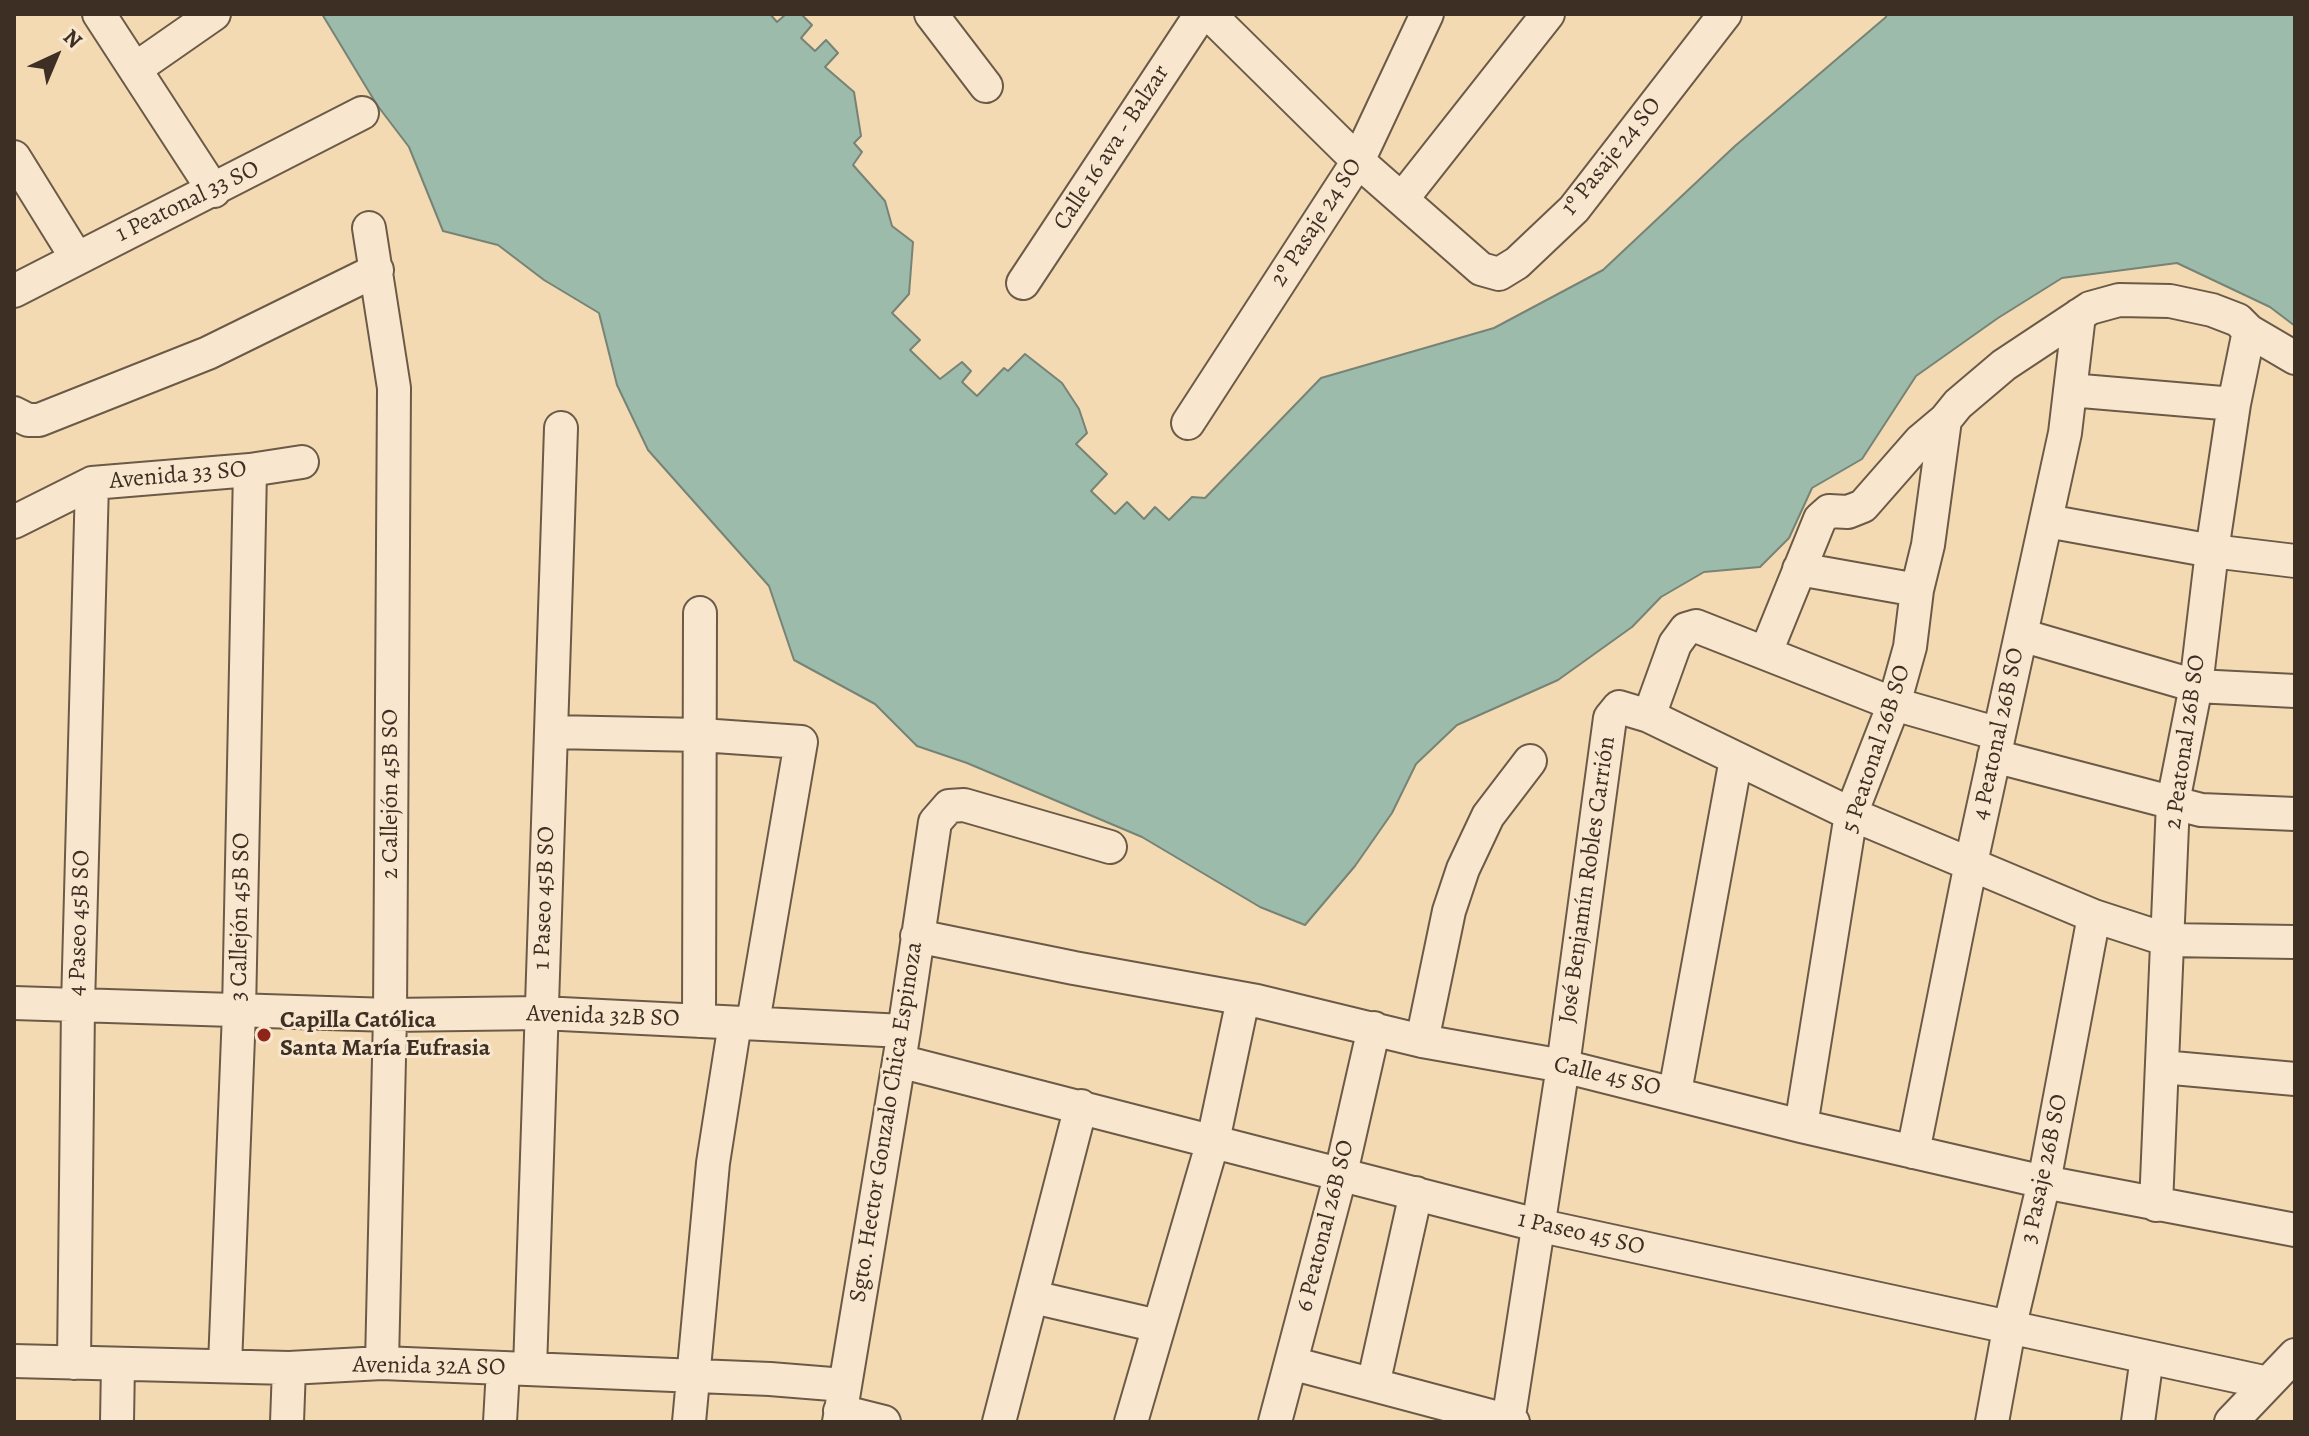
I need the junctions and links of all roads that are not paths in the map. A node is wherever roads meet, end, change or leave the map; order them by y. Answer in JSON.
{"nodes":[{"id":1,"x":99,"y":14,"type":"edge"},
{"id":2,"x":214,"y":14,"type":"edge"},
{"id":3,"x":931,"y":14,"type":"edge"},
{"id":4,"x":1201,"y":14,"type":"edge"},
{"id":5,"x":1209,"y":14,"type":"edge"},
{"id":6,"x":1427,"y":14,"type":"edge"},
{"id":7,"x":1548,"y":14,"type":"edge"},
{"id":8,"x":1725,"y":14,"type":"edge"},
{"id":9,"x":135,"y":69,"type":"junction"},
{"id":10,"x":986,"y":86,"type":"dead end"},
{"id":11,"x":362,"y":113,"type":"dead end"},
{"id":12,"x":14,"y":157,"type":"edge"},
{"id":13,"x":1358,"y":161,"type":"junction"},
{"id":14,"x":214,"y":191,"type":"junction"},
{"id":15,"x":1402,"y":199,"type":"junction"},
{"id":16,"x":369,"y":228,"type":"dead end"},
{"id":17,"x":76,"y":257,"type":"junction"},
{"id":18,"x":377,"y":270,"type":"junction"},
{"id":19,"x":1023,"y":283,"type":"dead end"},
{"id":20,"x":14,"y":291,"type":"edge"},
{"id":21,"x":2079,"y":315,"type":"junction"},
{"id":22,"x":2249,"y":331,"type":"junction"},
{"id":23,"x":2295,"y":358,"type":"edge"},
{"id":24,"x":2070,"y":390,"type":"junction"},
{"id":25,"x":2234,"y":404,"type":"junction"},
{"id":26,"x":14,"y":413,"type":"edge"},
{"id":27,"x":1945,"y":420,"type":"junction"},
{"id":28,"x":1188,"y":423,"type":"dead end"},
{"id":29,"x":561,"y":428,"type":"dead end"},
{"id":30,"x":302,"y":462,"type":"dead end"},
{"id":31,"x":250,"y":470,"type":"junction"},
{"id":32,"x":92,"y":483,"type":"junction"},
{"id":33,"x":2047,"y":521,"type":"junction"},
{"id":34,"x":14,"y":522,"type":"edge"},
{"id":35,"x":2212,"y":551,"type":"junction"},
{"id":36,"x":2295,"y":561,"type":"edge"},
{"id":37,"x":1799,"y":569,"type":"junction"},
{"id":38,"x":1917,"y":590,"type":"junction"},
{"id":39,"x":700,"y":613,"type":"dead end"},
{"id":40,"x":2021,"y":635,"type":"junction"},
{"id":41,"x":1766,"y":652,"type":"junction"},
{"id":42,"x":2196,"y":686,"type":"junction"},
{"id":43,"x":2295,"y":691,"type":"edge"},
{"id":44,"x":1894,"y":704,"type":"junction"},
{"id":45,"x":1649,"y":716,"type":"junction"},
{"id":46,"x":551,"y":732,"type":"junction"},
{"id":47,"x":701,"y":735,"type":"junction"},
{"id":48,"x":1997,"y":745,"type":"junction"},
{"id":49,"x":1736,"y":759,"type":"junction"},
{"id":50,"x":1530,"y":761,"type":"dead end"},
{"id":51,"x":2173,"y":802,"type":"junction"},
{"id":52,"x":1851,"y":814,"type":"junction"},
{"id":53,"x":2295,"y":814,"type":"edge"},
{"id":54,"x":1110,"y":847,"type":"dead end"},
{"id":55,"x":1971,"y":863,"type":"junction"},
{"id":56,"x":2094,"y":916,"type":"junction"},
{"id":57,"x":917,"y":936,"type":"junction"},
{"id":58,"x":2168,"y":940,"type":"junction"},
{"id":59,"x":2295,"y":942,"type":"edge"},
{"id":60,"x":1243,"y":999,"type":"junction"},
{"id":61,"x":14,"y":1003,"type":"edge"},
{"id":62,"x":78,"y":1006,"type":"junction"},
{"id":63,"x":239,"y":1012,"type":"junction"},
{"id":64,"x":541,"y":1013,"type":"junction"},
{"id":65,"x":390,"y":1015,"type":"junction"},
{"id":66,"x":699,"y":1021,"type":"junction"},
{"id":67,"x":744,"y":1022,"type":"junction"},
{"id":68,"x":1374,"y":1028,"type":"junction"},
{"id":69,"x":1422,"y":1041,"type":"junction"},
{"id":70,"x":901,"y":1046,"type":"junction"},
{"id":71,"x":1563,"y":1066,"type":"junction"},
{"id":72,"x":2162,"y":1067,"type":"junction"},
{"id":73,"x":2295,"y":1079,"type":"edge"},
{"id":74,"x":1675,"y":1092,"type":"junction"},
{"id":75,"x":1081,"y":1106,"type":"junction"},
{"id":76,"x":1801,"y":1126,"type":"junction"},
{"id":77,"x":1213,"y":1141,"type":"junction"},
{"id":78,"x":1913,"y":1152,"type":"junction"},
{"id":79,"x":1341,"y":1173,"type":"junction"},
{"id":80,"x":2044,"y":1182,"type":"junction"},
{"id":81,"x":1416,"y":1193,"type":"junction"},
{"id":82,"x":2156,"y":1205,"type":"junction"},
{"id":83,"x":1537,"y":1225,"type":"junction"},
{"id":84,"x":2295,"y":1230,"type":"edge"},
{"id":85,"x":1033,"y":1297,"type":"junction"},
{"id":86,"x":1158,"y":1326,"type":"junction"},
{"id":87,"x":2009,"y":1329,"type":"junction"},
{"id":88,"x":2295,"y":1355,"type":"edge"},
{"id":89,"x":2147,"y":1357,"type":"junction"},
{"id":90,"x":14,"y":1361,"type":"edge"},
{"id":91,"x":74,"y":1363,"type":"junction"},
{"id":92,"x":382,"y":1363,"type":"junction"},
{"id":93,"x":1291,"y":1363,"type":"junction"},
{"id":94,"x":118,"y":1364,"type":"junction"},
{"id":95,"x":225,"y":1365,"type":"junction"},
{"id":96,"x":289,"y":1368,"type":"junction"},
{"id":97,"x":517,"y":1369,"type":"junction"},
{"id":98,"x":692,"y":1376,"type":"junction"},
{"id":99,"x":2268,"y":1383,"type":"junction"},
{"id":100,"x":1373,"y":1385,"type":"junction"},
{"id":101,"x":841,"y":1406,"type":"edge"},
{"id":102,"x":117,"y":1422,"type":"edge"},
{"id":103,"x":287,"y":1422,"type":"edge"},
{"id":104,"x":500,"y":1422,"type":"edge"},
{"id":105,"x":689,"y":1422,"type":"edge"},
{"id":106,"x":884,"y":1422,"type":"edge"},
{"id":107,"x":999,"y":1422,"type":"edge"},
{"id":108,"x":1131,"y":1422,"type":"edge"},
{"id":109,"x":1275,"y":1422,"type":"edge"},
{"id":110,"x":1510,"y":1422,"type":"edge"},
{"id":111,"x":1992,"y":1422,"type":"edge"},
{"id":112,"x":2138,"y":1422,"type":"edge"},
{"id":113,"x":2231,"y":1422,"type":"edge"}],
"edges":[{"from":1,"to":9,"type":"street"},
{"from":2,"to":9,"type":"street"},
{"from":3,"to":10,"type":"street"},
{"from":4,"to":19,"type":"street","name":"Calle 16 ava - Balzar"},
{"from":5,"to":13,"type":"street"},
{"from":6,"to":13,"type":"street","name":"2º Pasaje 24 SO"},
{"from":7,"to":15,"type":"street"},
{"from":8,"to":15,"type":"street","name":"1º Pasaje 24 SO"},
{"from":9,"to":14,"type":"street"},
{"from":11,"to":14,"type":"street","name":"1 Peatonal 33 SO"},
{"from":12,"to":17,"type":"street"},
{"from":13,"to":15,"type":"street"},
{"from":13,"to":28,"type":"street","name":"2º Pasaje 24 SO"},
{"from":14,"to":17,"type":"street","name":"1 Peatonal 33 SO"},
{"from":16,"to":18,"type":"street","name":"2 Callejón 45B SO"},
{"from":17,"to":20,"type":"street","name":"1 Peatonal 33 SO"},
{"from":18,"to":26,"type":"street"},
{"from":18,"to":65,"type":"street","name":"2 Callejón 45B SO"},
{"from":21,"to":22,"type":"street"},
{"from":21,"to":24,"type":"street","name":"4 Peatonal 26B SO"},
{"from":21,"to":27,"type":"street"},
{"from":22,"to":23,"type":"street"},
{"from":22,"to":25,"type":"street","name":"2 Peatonal 26B SO"},
{"from":24,"to":25,"type":"street"},
{"from":24,"to":33,"type":"street","name":"4 Peatonal 26B SO"},
{"from":25,"to":35,"type":"street","name":"2 Peatonal 26B SO"},
{"from":27,"to":37,"type":"street"},
{"from":27,"to":38,"type":"street","name":"5 Peatonal 26B SO"},
{"from":29,"to":46,"type":"street","name":"1 Paseo 45B SO"},
{"from":30,"to":31,"type":"street","name":"Avenida 33 SO"},
{"from":31,"to":32,"type":"street","name":"Avenida 33 SO"},
{"from":31,"to":63,"type":"street","name":"3 Callejón 45B SO"},
{"from":32,"to":34,"type":"street","name":"Avenida 33 SO"},
{"from":32,"to":62,"type":"street","name":"4 Paseo 45B SO"},
{"from":33,"to":35,"type":"street"},
{"from":33,"to":40,"type":"street","name":"4 Peatonal 26B SO"},
{"from":35,"to":36,"type":"street"},
{"from":35,"to":42,"type":"street","name":"2 Peatonal 26B SO"},
{"from":37,"to":38,"type":"street"},
{"from":37,"to":41,"type":"street"},
{"from":38,"to":44,"type":"street","name":"5 Peatonal 26B SO"},
{"from":39,"to":47,"type":"street"},
{"from":40,"to":42,"type":"street"},
{"from":40,"to":48,"type":"street","name":"4 Peatonal 26B SO"},
{"from":41,"to":44,"type":"street"},
{"from":41,"to":45,"type":"street"},
{"from":42,"to":43,"type":"street"},
{"from":42,"to":51,"type":"street","name":"2 Peatonal 26B SO"},
{"from":44,"to":48,"type":"street"},
{"from":44,"to":52,"type":"street","name":"5 Peatonal 26B SO"},
{"from":45,"to":49,"type":"street"},
{"from":45,"to":71,"type":"street","name":"José Benjamín Robles Carrión"},
{"from":46,"to":47,"type":"street"},
{"from":46,"to":64,"type":"street","name":"1 Paseo 45B SO"},
{"from":47,"to":66,"type":"street"},
{"from":47,"to":67,"type":"street"},
{"from":48,"to":51,"type":"street"},
{"from":48,"to":55,"type":"street","name":"4 Peatonal 26B SO"},
{"from":49,"to":52,"type":"street"},
{"from":49,"to":74,"type":"street"},
{"from":50,"to":69,"type":"street"},
{"from":51,"to":53,"type":"street"},
{"from":51,"to":58,"type":"street","name":"2 Peatonal 26B SO"},
{"from":52,"to":55,"type":"street"},
{"from":52,"to":76,"type":"street","name":"5 Peatonal 26B SO"},
{"from":54,"to":57,"type":"street","name":"Sgto. Hector Gonzalo Chica Espinoza"},
{"from":55,"to":56,"type":"street"},
{"from":55,"to":78,"type":"street","name":"4 Peatonal 26B SO"},
{"from":56,"to":58,"type":"street"},
{"from":56,"to":80,"type":"street","name":"3 Pasaje 26B SO"},
{"from":57,"to":60,"type":"street","name":"Calle 45 SO"},
{"from":57,"to":70,"type":"street","name":"Sgto. Hector Gonzalo Chica Espinoza"},
{"from":58,"to":59,"type":"street"},
{"from":58,"to":72,"type":"street","name":"2 Peatonal 26B SO"},
{"from":60,"to":68,"type":"street","name":"Calle 45 SO"},
{"from":60,"to":77,"type":"street"},
{"from":61,"to":62,"type":"street","name":"Avenida 32B SO"},
{"from":62,"to":63,"type":"street","name":"Avenida 32B SO"},
{"from":62,"to":91,"type":"street","name":"4 Paseo 45B SO"},
{"from":63,"to":65,"type":"street","name":"Avenida 32B SO"},
{"from":63,"to":95,"type":"street","name":"3 Callejón 45B SO"},
{"from":64,"to":65,"type":"street","name":"Avenida 32B SO"},
{"from":64,"to":66,"type":"street","name":"Avenida 32B SO"},
{"from":64,"to":97,"type":"street","name":"1 Paseo 45B SO"},
{"from":65,"to":92,"type":"street","name":"2 Callejón 45B SO"},
{"from":66,"to":67,"type":"street","name":"Avenida 32B SO"},
{"from":67,"to":70,"type":"street","name":"Avenida 32B SO"},
{"from":67,"to":98,"type":"street"},
{"from":68,"to":69,"type":"street","name":"Calle 45 SO"},
{"from":68,"to":79,"type":"street","name":"6 Peatonal 26B SO"},
{"from":69,"to":71,"type":"street","name":"Calle 45 SO"},
{"from":70,"to":75,"type":"street","name":"1 Paseo 45 SO"},
{"from":70,"to":101,"type":"street","name":"Sgto. Hector Gonzalo Chica Espinoza"},
{"from":71,"to":74,"type":"street","name":"Calle 45 SO"},
{"from":71,"to":83,"type":"street","name":"José Benjamín Robles Carrión"},
{"from":72,"to":73,"type":"street"},
{"from":72,"to":82,"type":"street","name":"2 Peatonal 26B SO"},
{"from":74,"to":76,"type":"street","name":"Calle 45 SO"},
{"from":75,"to":77,"type":"street","name":"1 Paseo 45 SO"},
{"from":75,"to":85,"type":"street"},
{"from":76,"to":78,"type":"street","name":"Calle 45 SO"},
{"from":77,"to":79,"type":"street","name":"1 Paseo 45 SO"},
{"from":77,"to":86,"type":"street"},
{"from":78,"to":80,"type":"street","name":"Calle 45 SO"},
{"from":79,"to":81,"type":"street","name":"1 Paseo 45 SO"},
{"from":79,"to":93,"type":"street","name":"6 Peatonal 26B SO"},
{"from":80,"to":82,"type":"street","name":"Calle 45 SO"},
{"from":80,"to":87,"type":"street","name":"3 Pasaje 26B SO"},
{"from":81,"to":83,"type":"street","name":"1 Paseo 45 SO"},
{"from":81,"to":100,"type":"street"},
{"from":82,"to":84,"type":"street","name":"Calle 45 SO"},
{"from":83,"to":87,"type":"street","name":"1 Paseo 45 SO"},
{"from":83,"to":110,"type":"street","name":"José Benjamín Robles Carrión"},
{"from":85,"to":86,"type":"street"},
{"from":85,"to":107,"type":"street"},
{"from":86,"to":108,"type":"street"},
{"from":87,"to":89,"type":"street","name":"1 Paseo 45 SO"},
{"from":87,"to":111,"type":"street","name":"3 Pasaje 26B SO"},
{"from":88,"to":99,"type":"street"},
{"from":89,"to":99,"type":"street","name":"1 Paseo 45 SO"},
{"from":89,"to":112,"type":"street"},
{"from":90,"to":91,"type":"street","name":"Avenida 32A SO"},
{"from":91,"to":94,"type":"street","name":"Avenida 32A SO"},
{"from":92,"to":96,"type":"street","name":"Avenida 32A SO"},
{"from":92,"to":97,"type":"street","name":"Avenida 32A SO"},
{"from":93,"to":100,"type":"street"},
{"from":93,"to":109,"type":"street","name":"6 Peatonal 26B SO"},
{"from":94,"to":95,"type":"street","name":"Avenida 32A SO"},
{"from":94,"to":102,"type":"street"},
{"from":95,"to":96,"type":"street","name":"Avenida 32A SO"},
{"from":96,"to":103,"type":"street"},
{"from":97,"to":98,"type":"street","name":"Avenida 32A SO"},
{"from":97,"to":104,"type":"street","name":"1 Paseo 45B SO"},
{"from":98,"to":101,"type":"street","name":"Avenida 32A SO"},
{"from":98,"to":105,"type":"street"},
{"from":99,"to":113,"type":"street"},
{"from":100,"to":110,"type":"street"},
{"from":101,"to":106,"type":"street","name":"Avenida 32A SO"}]}
